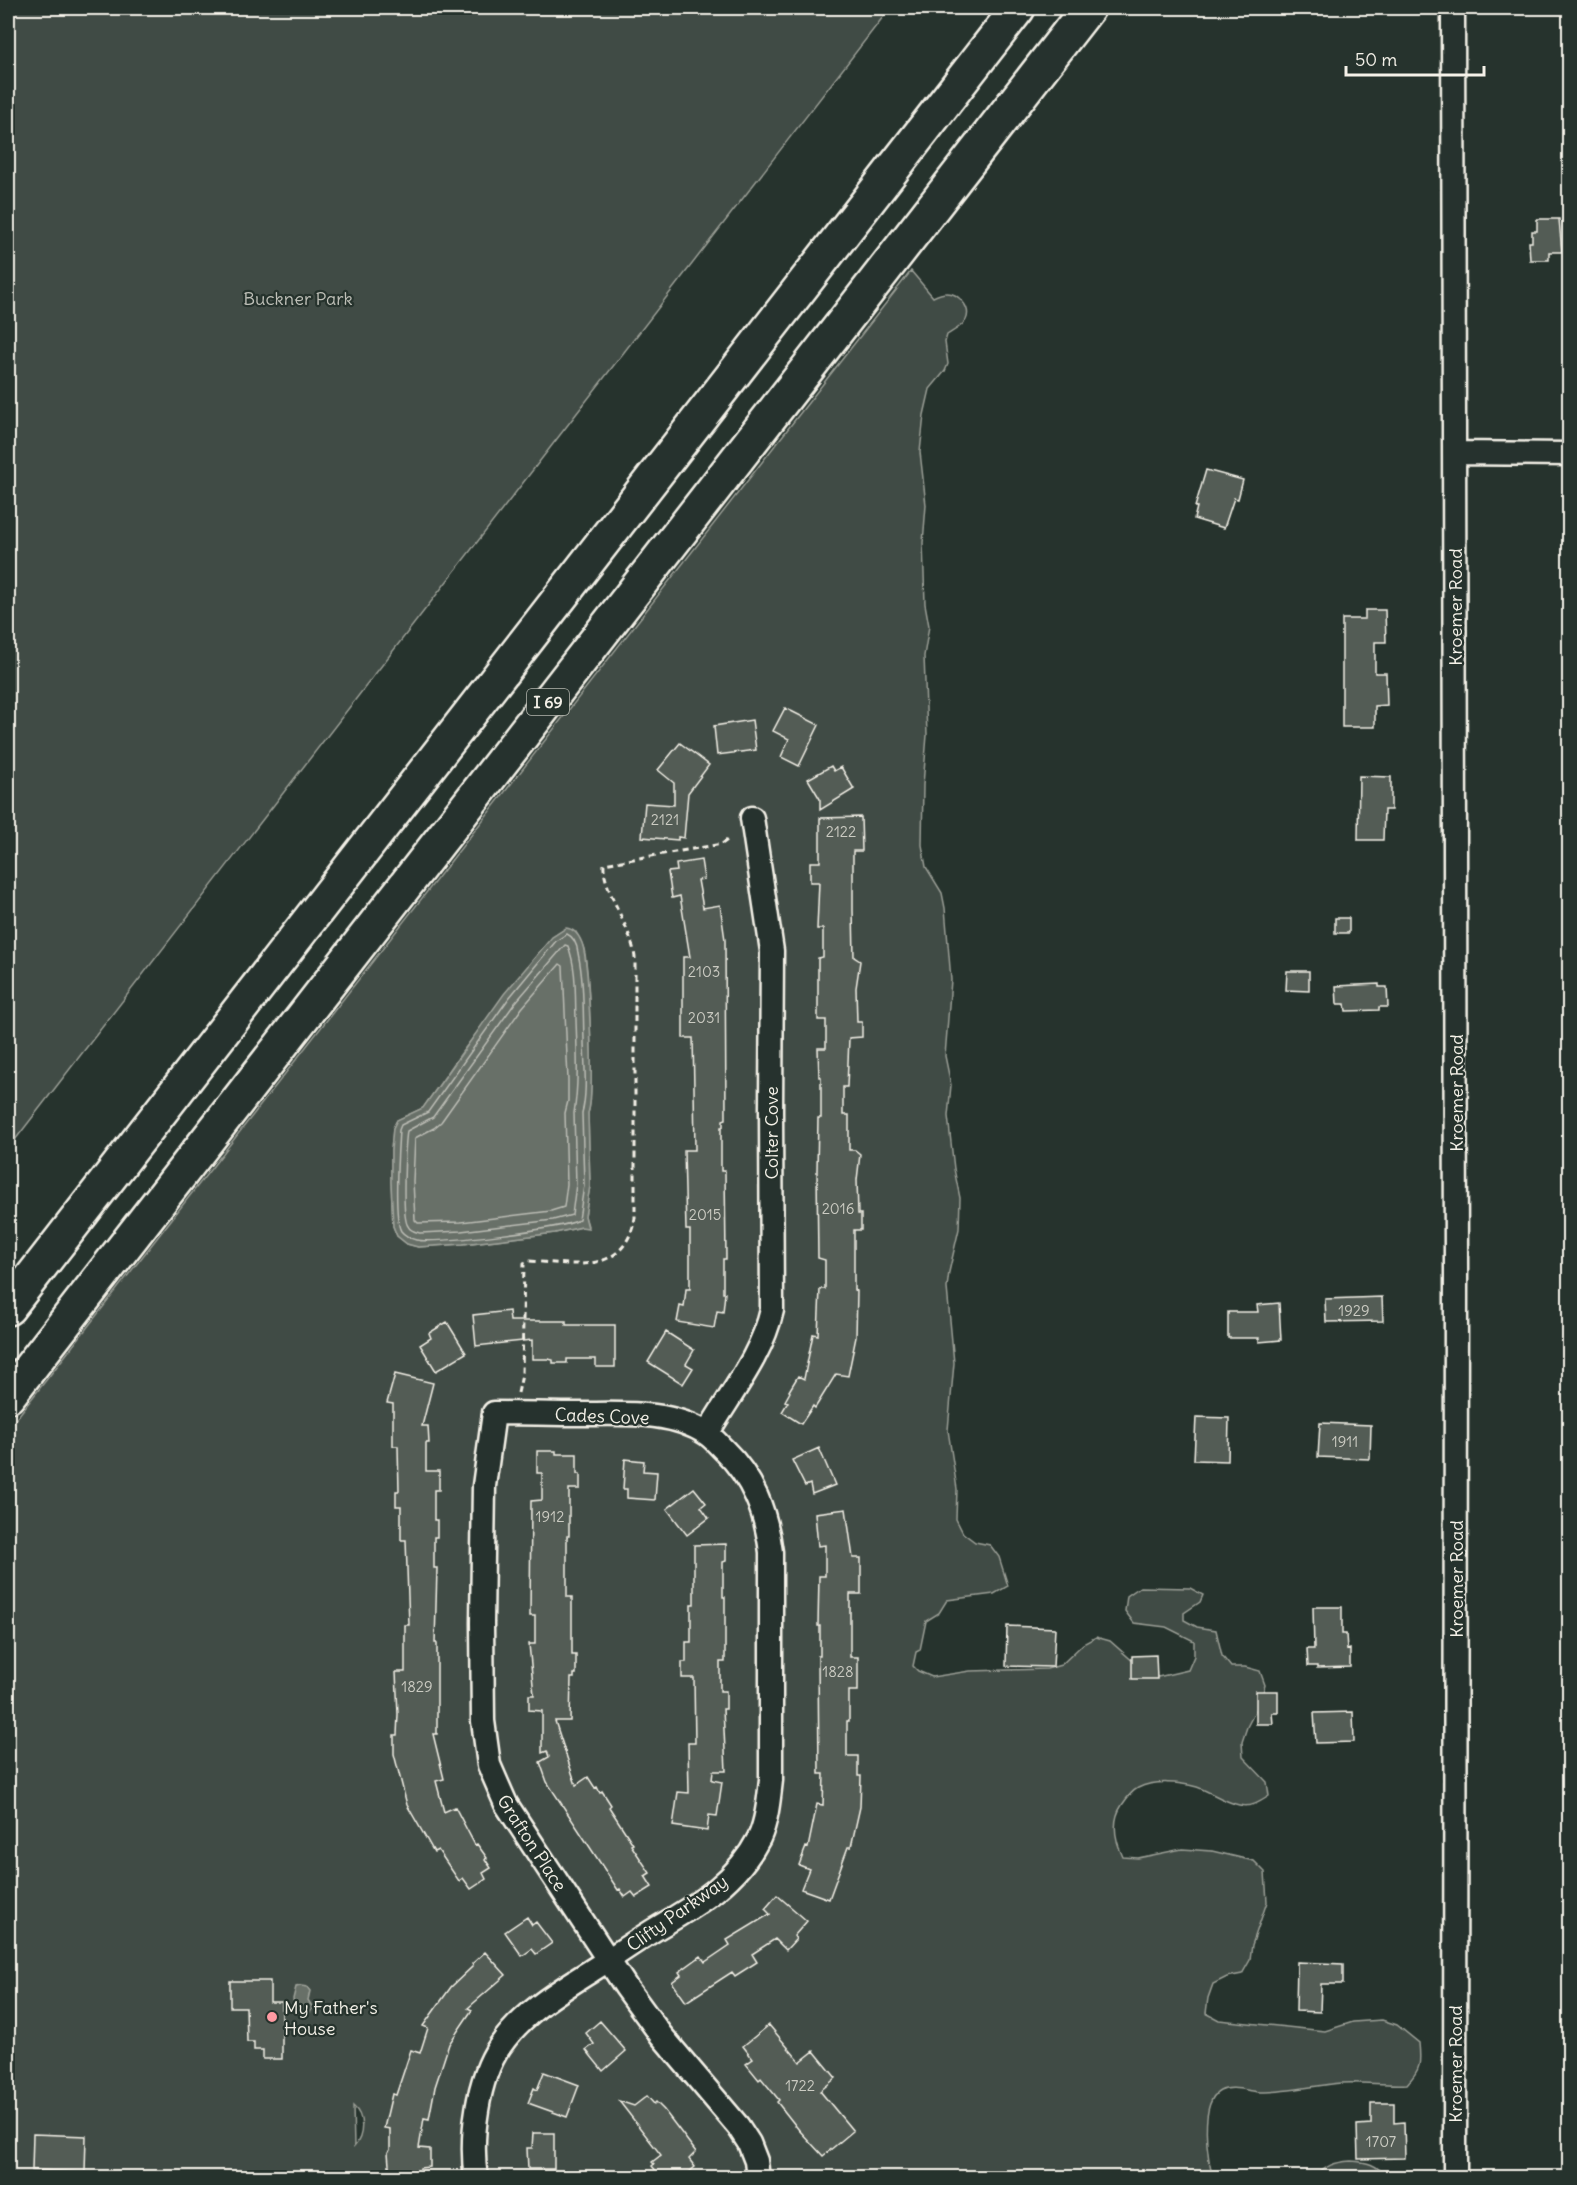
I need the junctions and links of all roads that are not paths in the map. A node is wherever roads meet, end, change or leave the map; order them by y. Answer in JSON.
{"nodes":[{"id":1,"x":1018,"y":8,"type":"edge"},
{"id":2,"x":1088,"y":8,"type":"edge"},
{"id":3,"x":1453,"y":8,"type":"edge"},
{"id":4,"x":1455,"y":453,"type":"junction"},
{"id":5,"x":1569,"y":454,"type":"edge"},
{"id":6,"x":752,"y":818,"type":"dead end"},
{"id":7,"x":8,"y":1308,"type":"edge"},
{"id":8,"x":8,"y":1396,"type":"edge"},
{"id":9,"x":494,"y":1413,"type":"joint"},
{"id":10,"x":707,"y":1434,"type":"junction"},
{"id":11,"x":608,"y":1960,"type":"junction"},
{"id":12,"x":476,"y":2178,"type":"edge"},
{"id":13,"x":758,"y":2178,"type":"edge"},
{"id":14,"x":1455,"y":2178,"type":"edge"}],
"edges":[{"from":1,"to":7,"type":"highway"},
{"from":2,"to":8,"type":"highway","number":"I 69"},
{"from":3,"to":4,"type":"street","name":"Kroemer Road"},
{"from":4,"to":5,"type":"street"},
{"from":4,"to":14,"type":"street","name":"Kroemer Road"},
{"from":6,"to":10,"type":"street","name":"Colter Cove"},
{"from":9,"to":10,"type":"street","name":"Cades Cove"},
{"from":9,"to":11,"type":"street","name":"Grafton Place"},
{"from":10,"to":11,"type":"street","name":"Clifty Parkway"},
{"from":11,"to":12,"type":"street","name":"Clifty Parkway"},
{"from":11,"to":13,"type":"street","name":"Grafton Place"}]}
